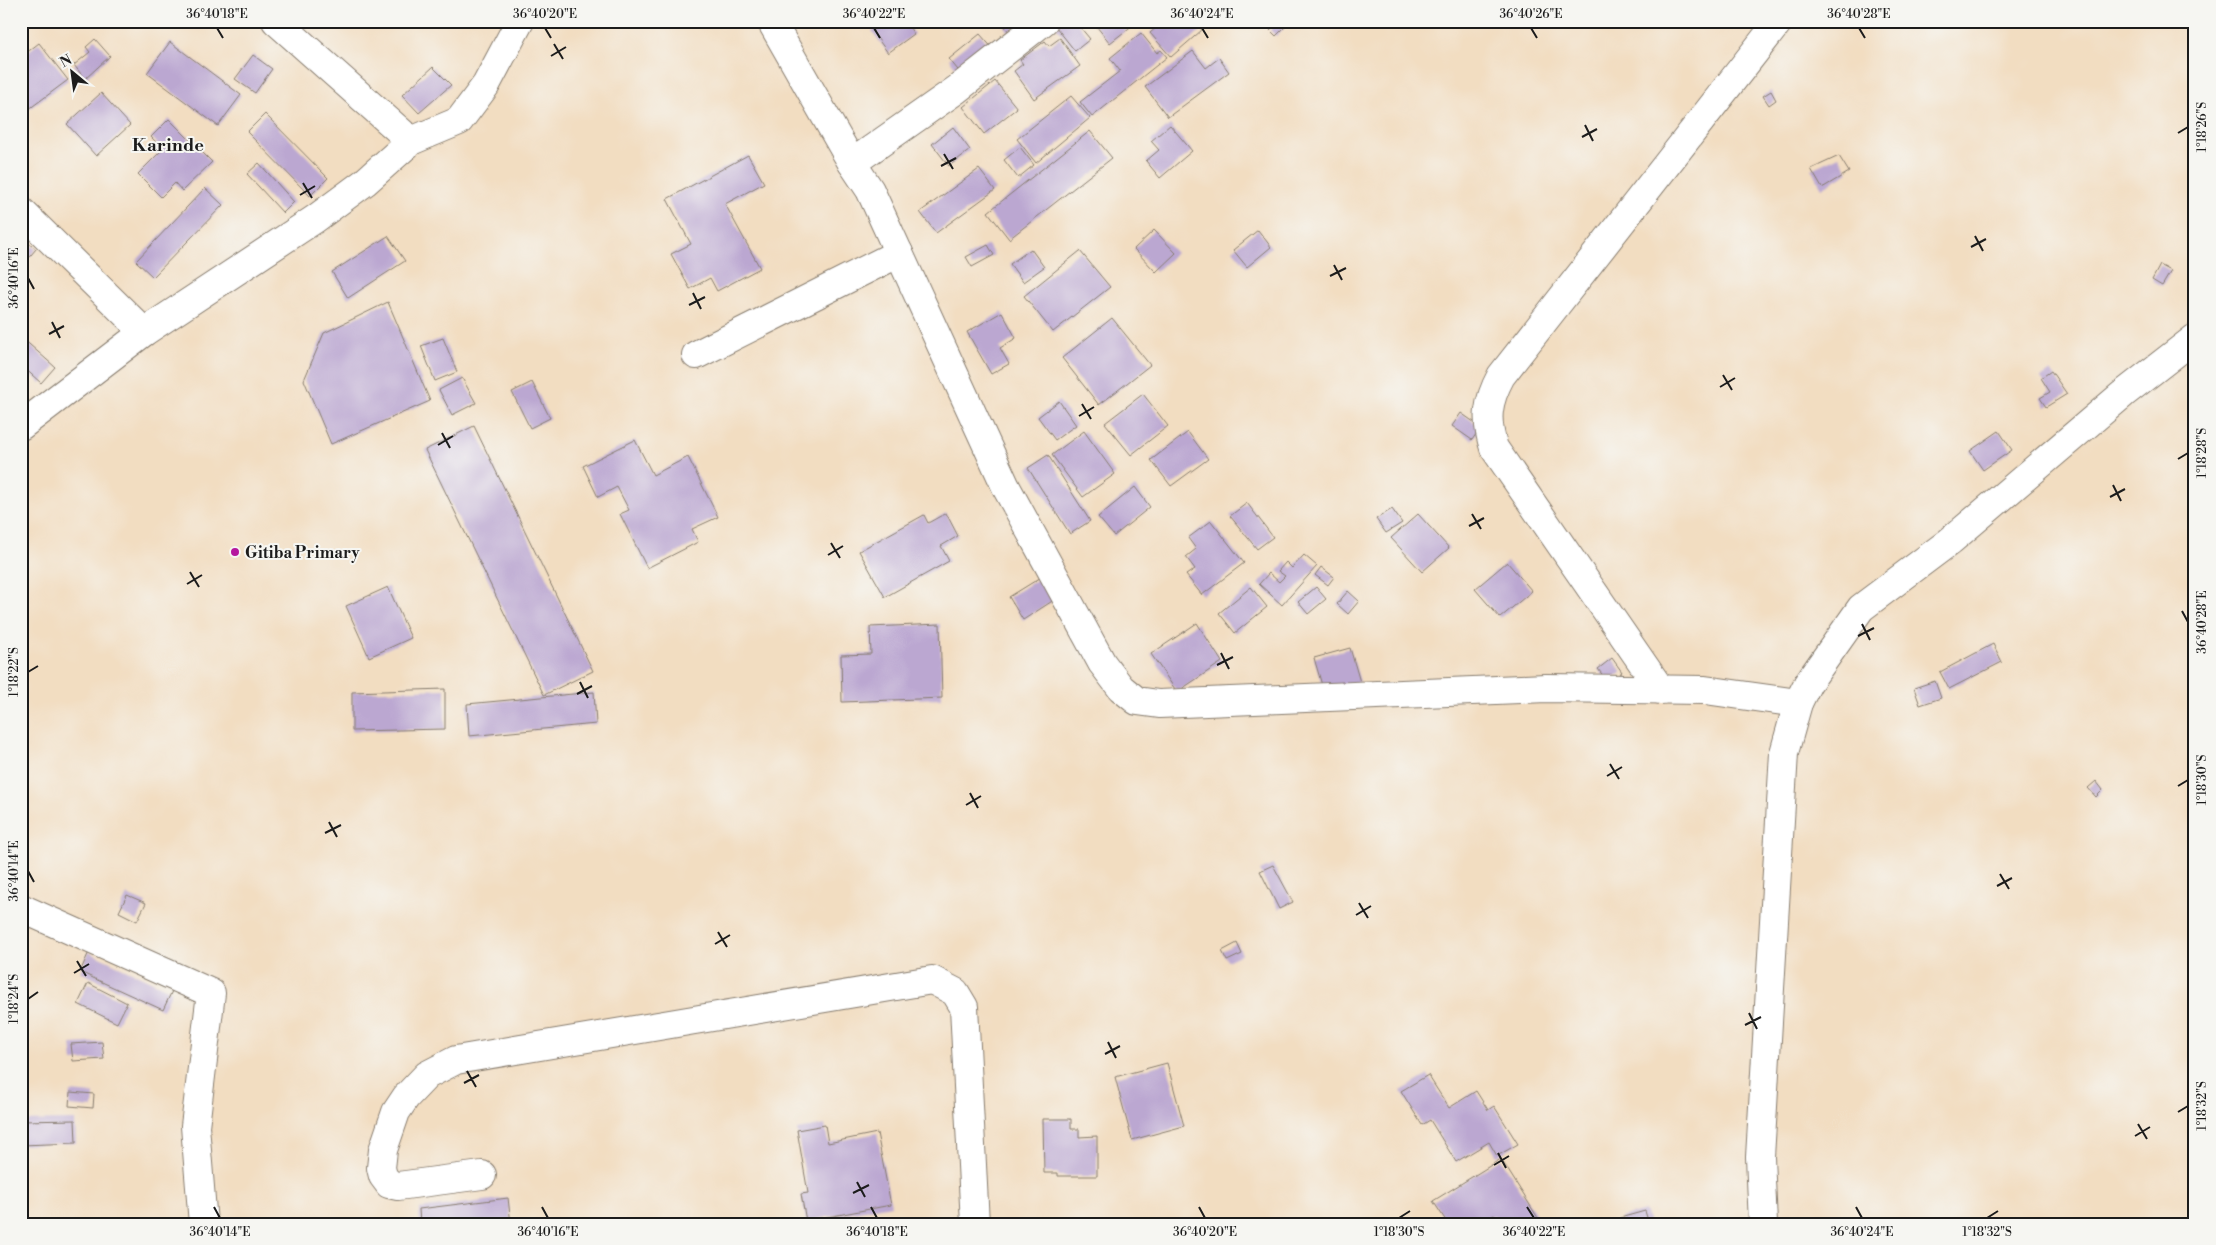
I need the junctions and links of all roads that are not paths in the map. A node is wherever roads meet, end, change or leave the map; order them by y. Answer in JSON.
{"nodes":[{"id":1,"x":276,"y":21,"type":"edge"},
{"id":2,"x":520,"y":21,"type":"edge"},
{"id":3,"x":771,"y":21,"type":"edge"},
{"id":4,"x":1044,"y":21,"type":"edge"},
{"id":5,"x":1779,"y":21,"type":"edge"},
{"id":6,"x":411,"y":140,"type":"junction"},
{"id":7,"x":852,"y":163,"type":"junction"},
{"id":8,"x":21,"y":211,"type":"edge"},
{"id":9,"x":899,"y":254,"type":"junction"},
{"id":10,"x":144,"y":332,"type":"junction"},
{"id":11,"x":2195,"y":338,"type":"edge"},
{"id":12,"x":696,"y":354,"type":"dead end"},
{"id":13,"x":21,"y":426,"type":"edge"},
{"id":14,"x":1661,"y":690,"type":"junction"},
{"id":15,"x":1798,"y":703,"type":"junction"},
{"id":16,"x":21,"y":908,"type":"edge"},
{"id":17,"x":482,"y":1175,"type":"dead end"},
{"id":18,"x":203,"y":1224,"type":"edge"},
{"id":19,"x":975,"y":1224,"type":"edge"},
{"id":20,"x":1763,"y":1224,"type":"edge"}],
"edges":[{"from":1,"to":6,"type":"street"},
{"from":2,"to":6,"type":"street"},
{"from":3,"to":7,"type":"street"},
{"from":4,"to":7,"type":"street"},
{"from":5,"to":14,"type":"street"},
{"from":6,"to":10,"type":"street"},
{"from":7,"to":9,"type":"street"},
{"from":8,"to":10,"type":"street"},
{"from":9,"to":12,"type":"street"},
{"from":9,"to":14,"type":"street"},
{"from":10,"to":13,"type":"street"},
{"from":11,"to":15,"type":"street"},
{"from":14,"to":15,"type":"street"},
{"from":15,"to":20,"type":"street"},
{"from":16,"to":18,"type":"street"},
{"from":17,"to":19,"type":"street"}]}
